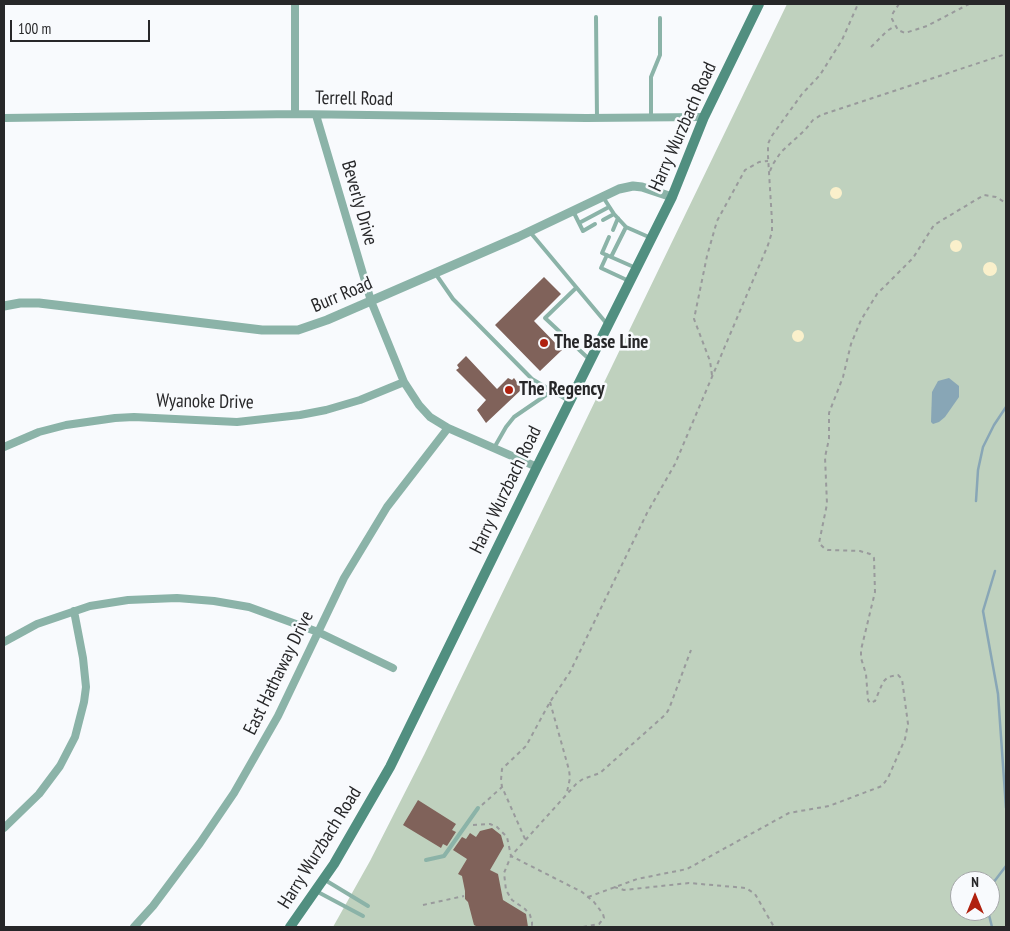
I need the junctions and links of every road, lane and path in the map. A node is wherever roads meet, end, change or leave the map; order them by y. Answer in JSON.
{"nodes":[{"id":1,"x":295,"y":4,"type":"edge"},
{"id":2,"x":759,"y":4,"type":"edge"},
{"id":3,"x":858,"y":4,"type":"edge"},
{"id":4,"x":899,"y":4,"type":"edge"},
{"id":5,"x":969,"y":4,"type":"edge"},
{"id":6,"x":596,"y":17,"type":"dead end"},
{"id":7,"x":660,"y":18,"type":"dead end"},
{"id":8,"x":895,"y":26,"type":"junction"},
{"id":9,"x":871,"y":47,"type":"dead end"},
{"id":10,"x":1006,"y":54,"type":"edge"},
{"id":11,"x":295,"y":114,"type":"junction"},
{"id":12,"x":316,"y":115,"type":"junction"},
{"id":13,"x":4,"y":118,"type":"edge"},
{"id":14,"x":597,"y":118,"type":"junction"},
{"id":15,"x":651,"y":118,"type":"junction"},
{"id":16,"x":704,"y":118,"type":"junction"},
{"id":17,"x":768,"y":161,"type":"junction"},
{"id":18,"x":769,"y":173,"type":"junction"},
{"id":19,"x":603,"y":197,"type":"junction"},
{"id":20,"x":672,"y":197,"type":"junction"},
{"id":21,"x":1006,"y":203,"type":"edge"},
{"id":22,"x":609,"y":208,"type":"junction"},
{"id":23,"x":573,"y":211,"type":"junction"},
{"id":24,"x":614,"y":214,"type":"junction"},
{"id":25,"x":618,"y":218,"type":"junction"},
{"id":26,"x":603,"y":220,"type":"dead end"},
{"id":27,"x":579,"y":223,"type":"junction"},
{"id":28,"x":595,"y":224,"type":"dead end"},
{"id":29,"x":626,"y":227,"type":"junction"},
{"id":30,"x":612,"y":230,"type":"dead end"},
{"id":31,"x":530,"y":232,"type":"junction"},
{"id":32,"x":609,"y":237,"type":"dead end"},
{"id":33,"x":651,"y":238,"type":"junction"},
{"id":34,"x":609,"y":256,"type":"junction"},
{"id":35,"x":636,"y":268,"type":"junction"},
{"id":36,"x":435,"y":273,"type":"junction"},
{"id":37,"x":629,"y":281,"type":"junction"},
{"id":38,"x":576,"y":288,"type":"junction"},
{"id":39,"x":371,"y":301,"type":"junction"},
{"id":40,"x":4,"y":306,"type":"edge"},
{"id":41,"x":607,"y":325,"type":"junction"},
{"id":42,"x":590,"y":360,"type":"junction"},
{"id":43,"x":712,"y":378,"type":"junction"},
{"id":44,"x":404,"y":382,"type":"junction"},
{"id":45,"x":552,"y":391,"type":"junction"},
{"id":46,"x":569,"y":401,"type":"junction"},
{"id":47,"x":448,"y":428,"type":"junction"},
{"id":48,"x":4,"y":447,"type":"edge"},
{"id":49,"x":494,"y":448,"type":"junction"},
{"id":50,"x":536,"y":467,"type":"junction"},
{"id":51,"x":74,"y":611,"type":"junction"},
{"id":52,"x":318,"y":632,"type":"junction"},
{"id":53,"x":4,"y":642,"type":"edge"},
{"id":54,"x":691,"y":650,"type":"dead end"},
{"id":55,"x":393,"y":668,"type":"dead end"},
{"id":56,"x":550,"y":702,"type":"junction"},
{"id":57,"x":502,"y":787,"type":"junction"},
{"id":58,"x":566,"y":794,"type":"junction"},
{"id":59,"x":478,"y":808,"type":"joint"},
{"id":60,"x":465,"y":826,"type":"junction"},
{"id":61,"x":4,"y":828,"type":"edge"},
{"id":62,"x":525,"y":839,"type":"junction"},
{"id":63,"x":511,"y":856,"type":"junction"},
{"id":64,"x":426,"y":860,"type":"dead end"},
{"id":65,"x":324,"y":880,"type":"junction"},
{"id":66,"x":614,"y":887,"type":"junction"},
{"id":67,"x":316,"y":891,"type":"junction"},
{"id":68,"x":464,"y":896,"type":"dead end"},
{"id":69,"x":588,"y":897,"type":"junction"},
{"id":70,"x":423,"y":905,"type":"dead end"},
{"id":71,"x":368,"y":906,"type":"dead end"},
{"id":72,"x":362,"y":916,"type":"dead end"},
{"id":73,"x":134,"y":927,"type":"edge"},
{"id":74,"x":290,"y":927,"type":"edge"},
{"id":75,"x":532,"y":927,"type":"edge"},
{"id":76,"x":583,"y":927,"type":"edge"},
{"id":77,"x":774,"y":927,"type":"edge"}],
"edges":[{"from":1,"to":11,"type":"street"},
{"from":2,"to":16,"type":"main road","name":"Harry Wurzbach Road"},
{"from":3,"to":17,"type":"path"},
{"from":4,"to":8,"type":"path"},
{"from":5,"to":8,"type":"path"},
{"from":6,"to":14,"type":"lane"},
{"from":7,"to":15,"type":"lane"},
{"from":8,"to":9,"type":"path"},
{"from":10,"to":18,"type":"path"},
{"from":11,"to":12,"type":"street","name":"Terrell Road"},
{"from":11,"to":13,"type":"street","name":"Terrell Road"},
{"from":12,"to":14,"type":"street","name":"Terrell Road"},
{"from":12,"to":39,"type":"street","name":"Beverly Drive"},
{"from":14,"to":15,"type":"street","name":"Terrell Road"},
{"from":15,"to":16,"type":"street","name":"Terrell Road"},
{"from":16,"to":20,"type":"main road","name":"Harry Wurzbach Road"},
{"from":17,"to":18,"type":"path"},
{"from":17,"to":43,"type":"path"},
{"from":18,"to":43,"type":"path"},
{"from":19,"to":20,"type":"street","name":"Burr Road"},
{"from":19,"to":22,"type":"lane"},
{"from":19,"to":23,"type":"street","name":"Burr Road"},
{"from":20,"to":33,"type":"main road","name":"Harry Wurzbach Road"},
{"from":21,"to":66,"type":"path"},
{"from":22,"to":24,"type":"lane"},
{"from":22,"to":27,"type":"lane"},
{"from":23,"to":27,"type":"lane"},
{"from":23,"to":31,"type":"street","name":"Burr Road"},
{"from":24,"to":25,"type":"lane"},
{"from":24,"to":26,"type":"lane"},
{"from":25,"to":29,"type":"lane"},
{"from":25,"to":30,"type":"lane"},
{"from":27,"to":28,"type":"lane"},
{"from":29,"to":33,"type":"lane"},
{"from":29,"to":34,"type":"lane"},
{"from":31,"to":36,"type":"street","name":"Burr Road"},
{"from":31,"to":38,"type":"lane"},
{"from":32,"to":34,"type":"lane"},
{"from":33,"to":35,"type":"main road","name":"Harry Wurzbach Road"},
{"from":34,"to":35,"type":"lane"},
{"from":34,"to":37,"type":"lane"},
{"from":35,"to":37,"type":"main road","name":"Harry Wurzbach Road"},
{"from":36,"to":39,"type":"street","name":"Burr Road"},
{"from":36,"to":45,"type":"lane"},
{"from":37,"to":41,"type":"main road","name":"Harry Wurzbach Road"},
{"from":38,"to":41,"type":"lane"},
{"from":38,"to":42,"type":"lane"},
{"from":39,"to":40,"type":"street","name":"Burr Road"},
{"from":39,"to":44,"type":"street","name":"Beverly Drive"},
{"from":41,"to":42,"type":"main road","name":"Harry Wurzbach Road"},
{"from":42,"to":46,"type":"main road","name":"Harry Wurzbach Road"},
{"from":43,"to":56,"type":"path"},
{"from":44,"to":47,"type":"street","name":"Beverly Drive"},
{"from":44,"to":48,"type":"street","name":"Wyanoke Drive"},
{"from":45,"to":46,"type":"lane"},
{"from":45,"to":49,"type":"lane"},
{"from":46,"to":50,"type":"main road","name":"Harry Wurzbach Road"},
{"from":47,"to":49,"type":"street","name":"Beverly Drive"},
{"from":47,"to":52,"type":"street","name":"East Hathaway Drive"},
{"from":49,"to":50,"type":"street","name":"Beverly Drive"},
{"from":50,"to":65,"type":"main road","name":"Harry Wurzbach Road"},
{"from":51,"to":52,"type":"street"},
{"from":51,"to":53,"type":"street"},
{"from":51,"to":61,"type":"street"},
{"from":52,"to":55,"type":"street"},
{"from":52,"to":73,"type":"street","name":"East Hathaway Drive"},
{"from":54,"to":58,"type":"path"},
{"from":56,"to":57,"type":"path"},
{"from":56,"to":58,"type":"path"},
{"from":57,"to":59,"type":"path"},
{"from":57,"to":62,"type":"path"},
{"from":58,"to":62,"type":"path"},
{"from":59,"to":60,"type":"lane"},
{"from":60,"to":63,"type":"path"},
{"from":60,"to":64,"type":"lane"},
{"from":62,"to":63,"type":"path"},
{"from":63,"to":69,"type":"path"},
{"from":63,"to":75,"type":"path"},
{"from":65,"to":67,"type":"main road","name":"Harry Wurzbach Road"},
{"from":65,"to":71,"type":"lane"},
{"from":66,"to":69,"type":"path"},
{"from":66,"to":77,"type":"path"},
{"from":67,"to":72,"type":"lane"},
{"from":67,"to":74,"type":"main road","name":"Harry Wurzbach Road"},
{"from":68,"to":70,"type":"path"},
{"from":69,"to":76,"type":"path"}]}
